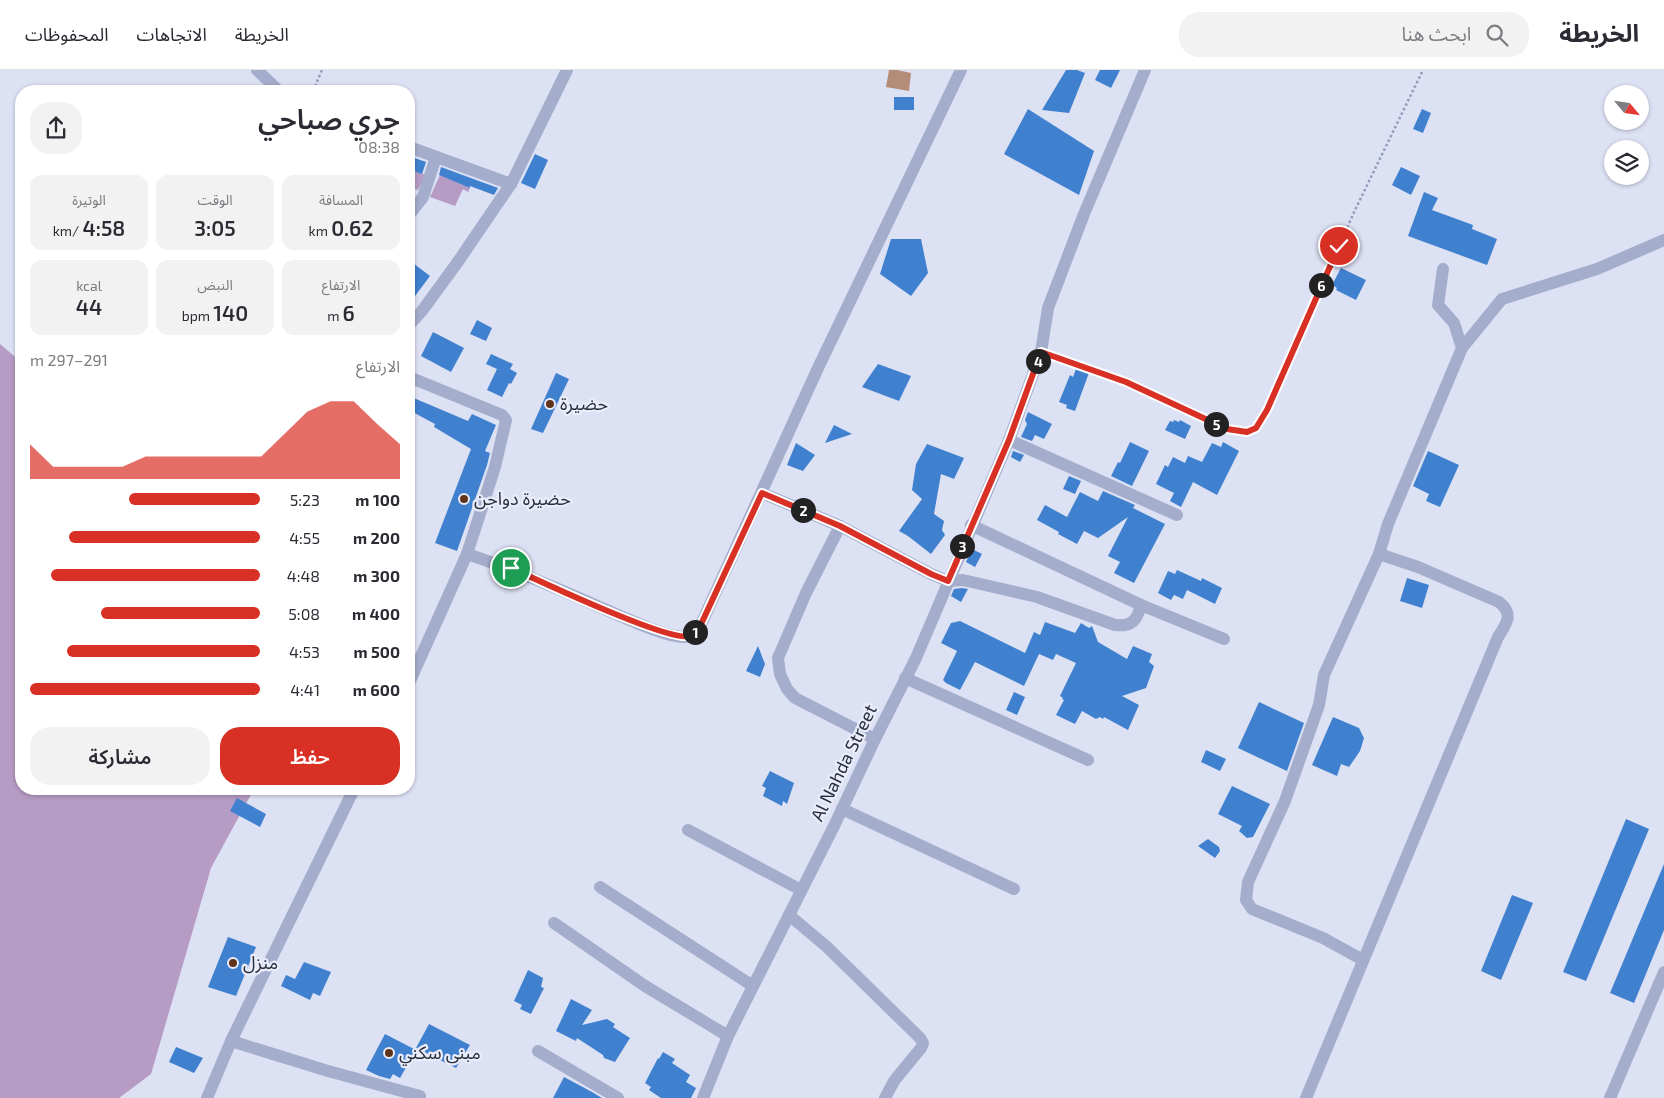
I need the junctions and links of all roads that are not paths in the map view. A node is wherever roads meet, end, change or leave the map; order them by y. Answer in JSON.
{"nodes":[{"id":1,"x":257,"y":70,"type":"edge"},
{"id":2,"x":567,"y":70,"type":"edge"},
{"id":3,"x":962,"y":70,"type":"edge"},
{"id":4,"x":1145,"y":70,"type":"edge"},
{"id":5,"x":273,"y":85,"type":"edge"},
{"id":6,"x":415,"y":149,"type":"edge"},
{"id":7,"x":436,"y":157,"type":"junction"},
{"id":8,"x":511,"y":184,"type":"junction"},
{"id":9,"x":415,"y":208,"type":"edge"},
{"id":10,"x":1664,"y":240,"type":"edge"},
{"id":11,"x":1443,"y":269,"type":"dead end"},
{"id":12,"x":415,"y":319,"type":"edge"},
{"id":13,"x":1462,"y":348,"type":"junction"},
{"id":14,"x":415,"y":379,"type":"edge"},
{"id":15,"x":1009,"y":440,"type":"junction"},
{"id":16,"x":762,"y":493,"type":"junction"},
{"id":17,"x":1177,"y":515,"type":"dead end"},
{"id":18,"x":971,"y":525,"type":"junction"},
{"id":19,"x":840,"y":526,"type":"junction"},
{"id":20,"x":467,"y":554,"type":"junction"},
{"id":21,"x":1379,"y":554,"type":"junction"},
{"id":22,"x":948,"y":581,"type":"junction"},
{"id":23,"x":1140,"y":605,"type":"junction"},
{"id":24,"x":1224,"y":639,"type":"dead end"},
{"id":25,"x":415,"y":670,"type":"edge"},
{"id":26,"x":905,"y":678,"type":"junction"},
{"id":27,"x":875,"y":739,"type":"junction"},
{"id":28,"x":1088,"y":760,"type":"dead end"},
{"id":29,"x":351,"y":795,"type":"edge"},
{"id":30,"x":842,"y":809,"type":"junction"},
{"id":31,"x":688,"y":830,"type":"dead end"},
{"id":32,"x":600,"y":888,"type":"dead end"},
{"id":33,"x":1014,"y":889,"type":"dead end"},
{"id":34,"x":801,"y":890,"type":"junction"},
{"id":35,"x":789,"y":915,"type":"junction"},
{"id":36,"x":554,"y":923,"type":"dead end"},
{"id":37,"x":1363,"y":960,"type":"junction"},
{"id":38,"x":1664,"y":972,"type":"edge"},
{"id":39,"x":753,"y":986,"type":"junction"},
{"id":40,"x":728,"y":1036,"type":"junction"},
{"id":41,"x":231,"y":1041,"type":"junction"},
{"id":42,"x":538,"y":1052,"type":"dead end"},
{"id":43,"x":420,"y":1096,"type":"dead end"},
{"id":44,"x":207,"y":1098,"type":"edge"},
{"id":45,"x":618,"y":1098,"type":"edge"},
{"id":46,"x":703,"y":1098,"type":"edge"},
{"id":47,"x":885,"y":1098,"type":"edge"},
{"id":48,"x":1306,"y":1098,"type":"edge"},
{"id":49,"x":1610,"y":1098,"type":"edge"}],
"edges":[{"from":1,"to":5,"type":"street"},
{"from":2,"to":8,"type":"street"},
{"from":3,"to":16,"type":"street"},
{"from":4,"to":15,"type":"street","name":"Al Nahda Street"},
{"from":6,"to":7,"type":"street"},
{"from":7,"to":8,"type":"street"},
{"from":7,"to":9,"type":"street"},
{"from":8,"to":12,"type":"street"},
{"from":10,"to":13,"type":"street"},
{"from":11,"to":13,"type":"street"},
{"from":13,"to":21,"type":"street"},
{"from":14,"to":20,"type":"street"},
{"from":15,"to":17,"type":"street"},
{"from":15,"to":18,"type":"street","name":"Al Nahda Street"},
{"from":16,"to":19,"type":"street"},
{"from":16,"to":20,"type":"street"},
{"from":18,"to":22,"type":"street","name":"Al Nahda Street"},
{"from":18,"to":23,"type":"street"},
{"from":19,"to":22,"type":"street"},
{"from":19,"to":27,"type":"street"},
{"from":20,"to":25,"type":"street"},
{"from":21,"to":37,"type":"street"},
{"from":21,"to":37,"type":"street"},
{"from":22,"to":23,"type":"street"},
{"from":22,"to":26,"type":"street","name":"Al Nahda Street"},
{"from":23,"to":24,"type":"street"},
{"from":26,"to":27,"type":"street","name":"Al Nahda Street"},
{"from":26,"to":28,"type":"street"},
{"from":27,"to":30,"type":"street","name":"Al Nahda Street"},
{"from":29,"to":41,"type":"street"},
{"from":30,"to":33,"type":"street"},
{"from":30,"to":34,"type":"street","name":"Al Nahda Street"},
{"from":31,"to":34,"type":"street"},
{"from":32,"to":39,"type":"street"},
{"from":34,"to":35,"type":"street","name":"Al Nahda Street"},
{"from":35,"to":39,"type":"street","name":"Al Nahda Street"},
{"from":35,"to":47,"type":"street"},
{"from":36,"to":40,"type":"street"},
{"from":37,"to":48,"type":"street"},
{"from":38,"to":49,"type":"street"},
{"from":39,"to":40,"type":"street","name":"Al Nahda Street"},
{"from":40,"to":46,"type":"street","name":"Al Nahda Street"},
{"from":41,"to":43,"type":"street"},
{"from":41,"to":44,"type":"street"},
{"from":42,"to":45,"type":"street"}]}
